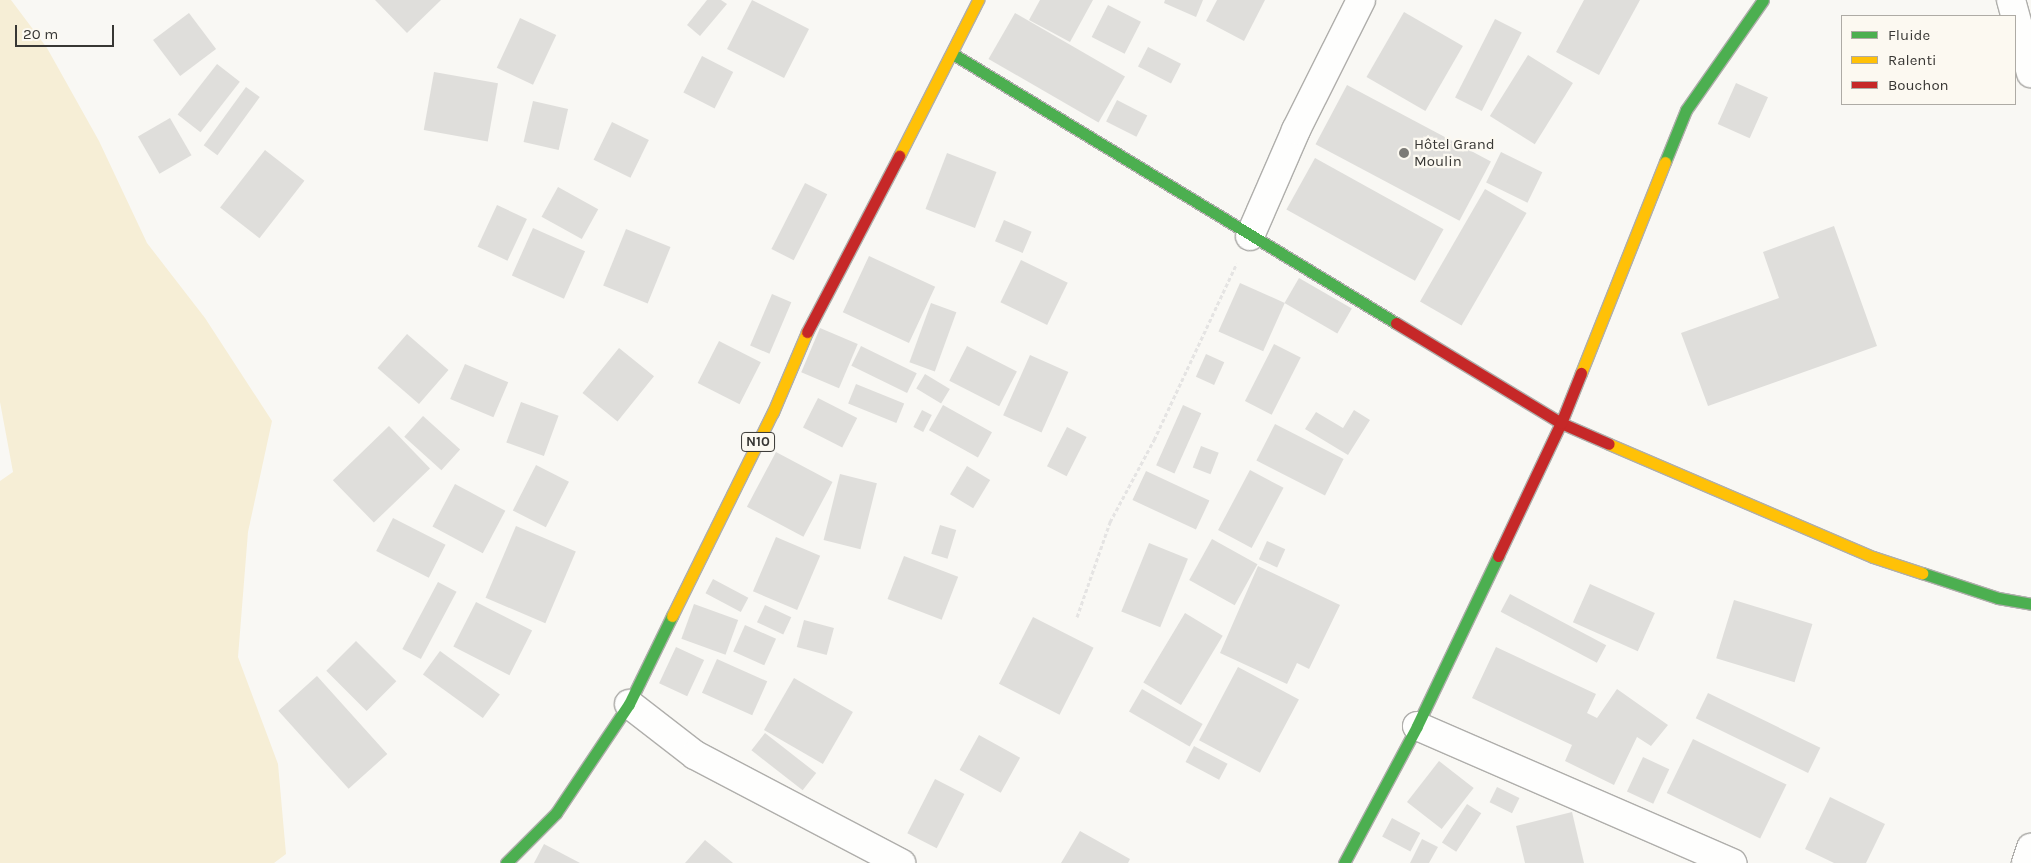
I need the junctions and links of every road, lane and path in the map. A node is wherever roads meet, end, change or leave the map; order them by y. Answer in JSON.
{"nodes":[{"id":1,"x":978,"y":0,"type":"edge"},
{"id":2,"x":1361,"y":0,"type":"edge"},
{"id":3,"x":1762,"y":0,"type":"edge"},
{"id":4,"x":2011,"y":0,"type":"edge"},
{"id":5,"x":2015,"y":15,"type":"edge"},
{"id":6,"x":2016,"y":18,"type":"edge"},
{"id":7,"x":953,"y":54,"type":"junction"},
{"id":8,"x":2031,"y":72,"type":"edge"},
{"id":9,"x":1250,"y":236,"type":"junction"},
{"id":10,"x":1561,"y":423,"type":"junction"},
{"id":11,"x":2031,"y":604,"type":"edge"},
{"id":12,"x":1077,"y":617,"type":"dead end"},
{"id":13,"x":629,"y":704,"type":"junction"},
{"id":14,"x":1417,"y":726,"type":"junction"},
{"id":15,"x":2031,"y":848,"type":"edge"},
{"id":16,"x":506,"y":863,"type":"edge"},
{"id":17,"x":901,"y":863,"type":"edge"},
{"id":18,"x":1344,"y":863,"type":"edge"},
{"id":19,"x":1732,"y":863,"type":"edge"},
{"id":20,"x":2026,"y":863,"type":"edge"}],
"edges":[{"from":1,"to":7,"type":"main road","number":"N10"},
{"from":2,"to":9,"type":"street"},
{"from":3,"to":10,"type":"main road"},
{"from":4,"to":5,"type":"street"},
{"from":6,"to":8,"type":"street"},
{"from":7,"to":9,"type":"main road"},
{"from":7,"to":13,"type":"main road","number":"N10"},
{"from":9,"to":10,"type":"main road"},
{"from":9,"to":12,"type":"path"},
{"from":10,"to":11,"type":"main road"},
{"from":10,"to":14,"type":"main road"},
{"from":13,"to":16,"type":"main road","number":"N10"},
{"from":13,"to":17,"type":"street"},
{"from":14,"to":18,"type":"main road"},
{"from":14,"to":19,"type":"street"},
{"from":15,"to":20,"type":"street"}]}
